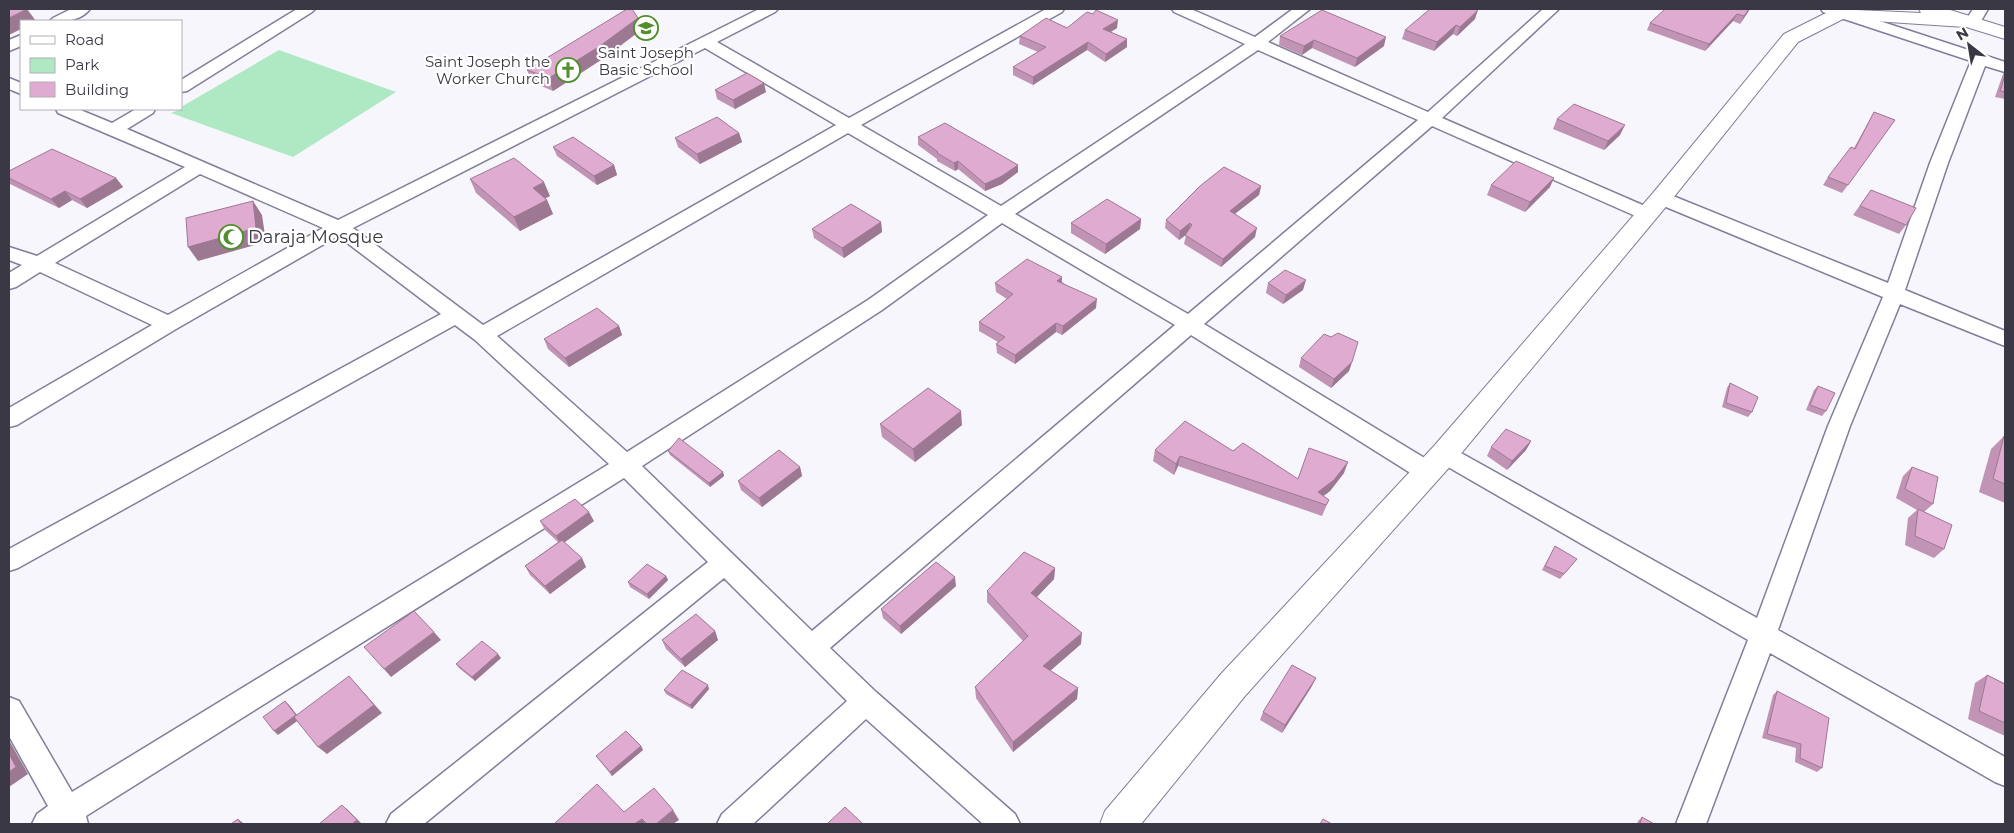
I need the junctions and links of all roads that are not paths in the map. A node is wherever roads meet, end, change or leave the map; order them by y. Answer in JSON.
{"nodes":[{"id":1,"x":82,"y":9,"type":"edge"},
{"id":2,"x":307,"y":9,"type":"edge"},
{"id":3,"x":770,"y":9,"type":"edge"},
{"id":4,"x":1057,"y":9,"type":"edge"},
{"id":5,"x":1179,"y":9,"type":"edge"},
{"id":6,"x":1303,"y":9,"type":"edge"},
{"id":7,"x":1552,"y":9,"type":"edge"},
{"id":8,"x":1928,"y":9,"type":"edge"},
{"id":9,"x":1834,"y":11,"type":"edge"},
{"id":10,"x":1972,"y":17,"type":"edge"},
{"id":11,"x":60,"y":20,"type":"edge"},
{"id":12,"x":2005,"y":32,"type":"edge"},
{"id":13,"x":704,"y":41,"type":"junction"},
{"id":14,"x":1257,"y":43,"type":"junction"},
{"id":15,"x":1980,"y":59,"type":"junction"},
{"id":16,"x":2005,"y":67,"type":"edge"},
{"id":17,"x":182,"y":86,"type":"edge"},
{"id":18,"x":66,"y":110,"type":"edge"},
{"id":19,"x":145,"y":110,"type":"edge"},
{"id":20,"x":1429,"y":120,"type":"junction"},
{"id":21,"x":849,"y":125,"type":"junction"},
{"id":22,"x":112,"y":131,"type":"junction"},
{"id":23,"x":200,"y":166,"type":"junction"},
{"id":24,"x":1654,"y":206,"type":"junction"},
{"id":25,"x":1001,"y":215,"type":"junction"},
{"id":26,"x":339,"y":227,"type":"junction"},
{"id":27,"x":9,"y":253,"type":"edge"},
{"id":28,"x":39,"y":264,"type":"junction"},
{"id":29,"x":9,"y":282,"type":"edge"},
{"id":30,"x":1894,"y":294,"type":"junction"},
{"id":31,"x":456,"y":315,"type":"junction"},
{"id":32,"x":169,"y":324,"type":"junction"},
{"id":33,"x":1190,"y":325,"type":"junction"},
{"id":34,"x":482,"y":335,"type":"junction"},
{"id":35,"x":2005,"y":339,"type":"edge"},
{"id":36,"x":9,"y":419,"type":"edge"},
{"id":37,"x":1436,"y":463,"type":"junction"},
{"id":38,"x":626,"y":465,"type":"junction"},
{"id":39,"x":9,"y":561,"type":"edge"},
{"id":40,"x":725,"y":563,"type":"junction"},
{"id":41,"x":1763,"y":636,"type":"junction"},
{"id":42,"x":812,"y":647,"type":"junction"},
{"id":43,"x":866,"y":701,"type":"junction"},
{"id":44,"x":9,"y":710,"type":"edge"},
{"id":45,"x":2005,"y":772,"type":"edge"},
{"id":46,"x":63,"y":820,"type":"edge"},
{"id":47,"x":401,"y":824,"type":"edge"},
{"id":48,"x":732,"y":824,"type":"edge"},
{"id":49,"x":1006,"y":824,"type":"edge"},
{"id":50,"x":1118,"y":824,"type":"edge"},
{"id":51,"x":1691,"y":824,"type":"edge"}],
"edges":[{"from":1,"to":11,"type":"street"},
{"from":2,"to":17,"type":"street"},
{"from":3,"to":13,"type":"street"},
{"from":4,"to":21,"type":"street"},
{"from":5,"to":14,"type":"street"},
{"from":6,"to":14,"type":"street"},
{"from":7,"to":20,"type":"street"},
{"from":8,"to":10,"type":"street"},
{"from":9,"to":10,"type":"street"},
{"from":9,"to":15,"type":"street"},
{"from":9,"to":24,"type":"street"},
{"from":10,"to":12,"type":"street"},
{"from":13,"to":21,"type":"street"},
{"from":13,"to":26,"type":"street"},
{"from":14,"to":20,"type":"street"},
{"from":14,"to":25,"type":"street"},
{"from":15,"to":16,"type":"street"},
{"from":15,"to":30,"type":"street"},
{"from":18,"to":22,"type":"street"},
{"from":19,"to":22,"type":"street"},
{"from":20,"to":24,"type":"street"},
{"from":20,"to":33,"type":"street"},
{"from":21,"to":25,"type":"street"},
{"from":21,"to":34,"type":"street"},
{"from":22,"to":23,"type":"street"},
{"from":23,"to":26,"type":"street"},
{"from":23,"to":28,"type":"street"},
{"from":24,"to":30,"type":"street"},
{"from":24,"to":37,"type":"street"},
{"from":25,"to":33,"type":"street"},
{"from":25,"to":38,"type":"street"},
{"from":26,"to":31,"type":"street"},
{"from":26,"to":32,"type":"street"},
{"from":27,"to":28,"type":"street"},
{"from":28,"to":29,"type":"street"},
{"from":28,"to":32,"type":"street"},
{"from":30,"to":35,"type":"street"},
{"from":30,"to":41,"type":"street"},
{"from":31,"to":34,"type":"street"},
{"from":31,"to":39,"type":"street"},
{"from":32,"to":36,"type":"street"},
{"from":33,"to":37,"type":"street"},
{"from":33,"to":42,"type":"street"},
{"from":34,"to":38,"type":"street"},
{"from":37,"to":41,"type":"street"},
{"from":37,"to":50,"type":"street"},
{"from":38,"to":40,"type":"street"},
{"from":38,"to":46,"type":"street"},
{"from":40,"to":42,"type":"street"},
{"from":40,"to":47,"type":"street"},
{"from":41,"to":45,"type":"street"},
{"from":41,"to":51,"type":"street"},
{"from":42,"to":43,"type":"street"},
{"from":43,"to":48,"type":"street"},
{"from":43,"to":49,"type":"street"},
{"from":44,"to":46,"type":"street"}]}
